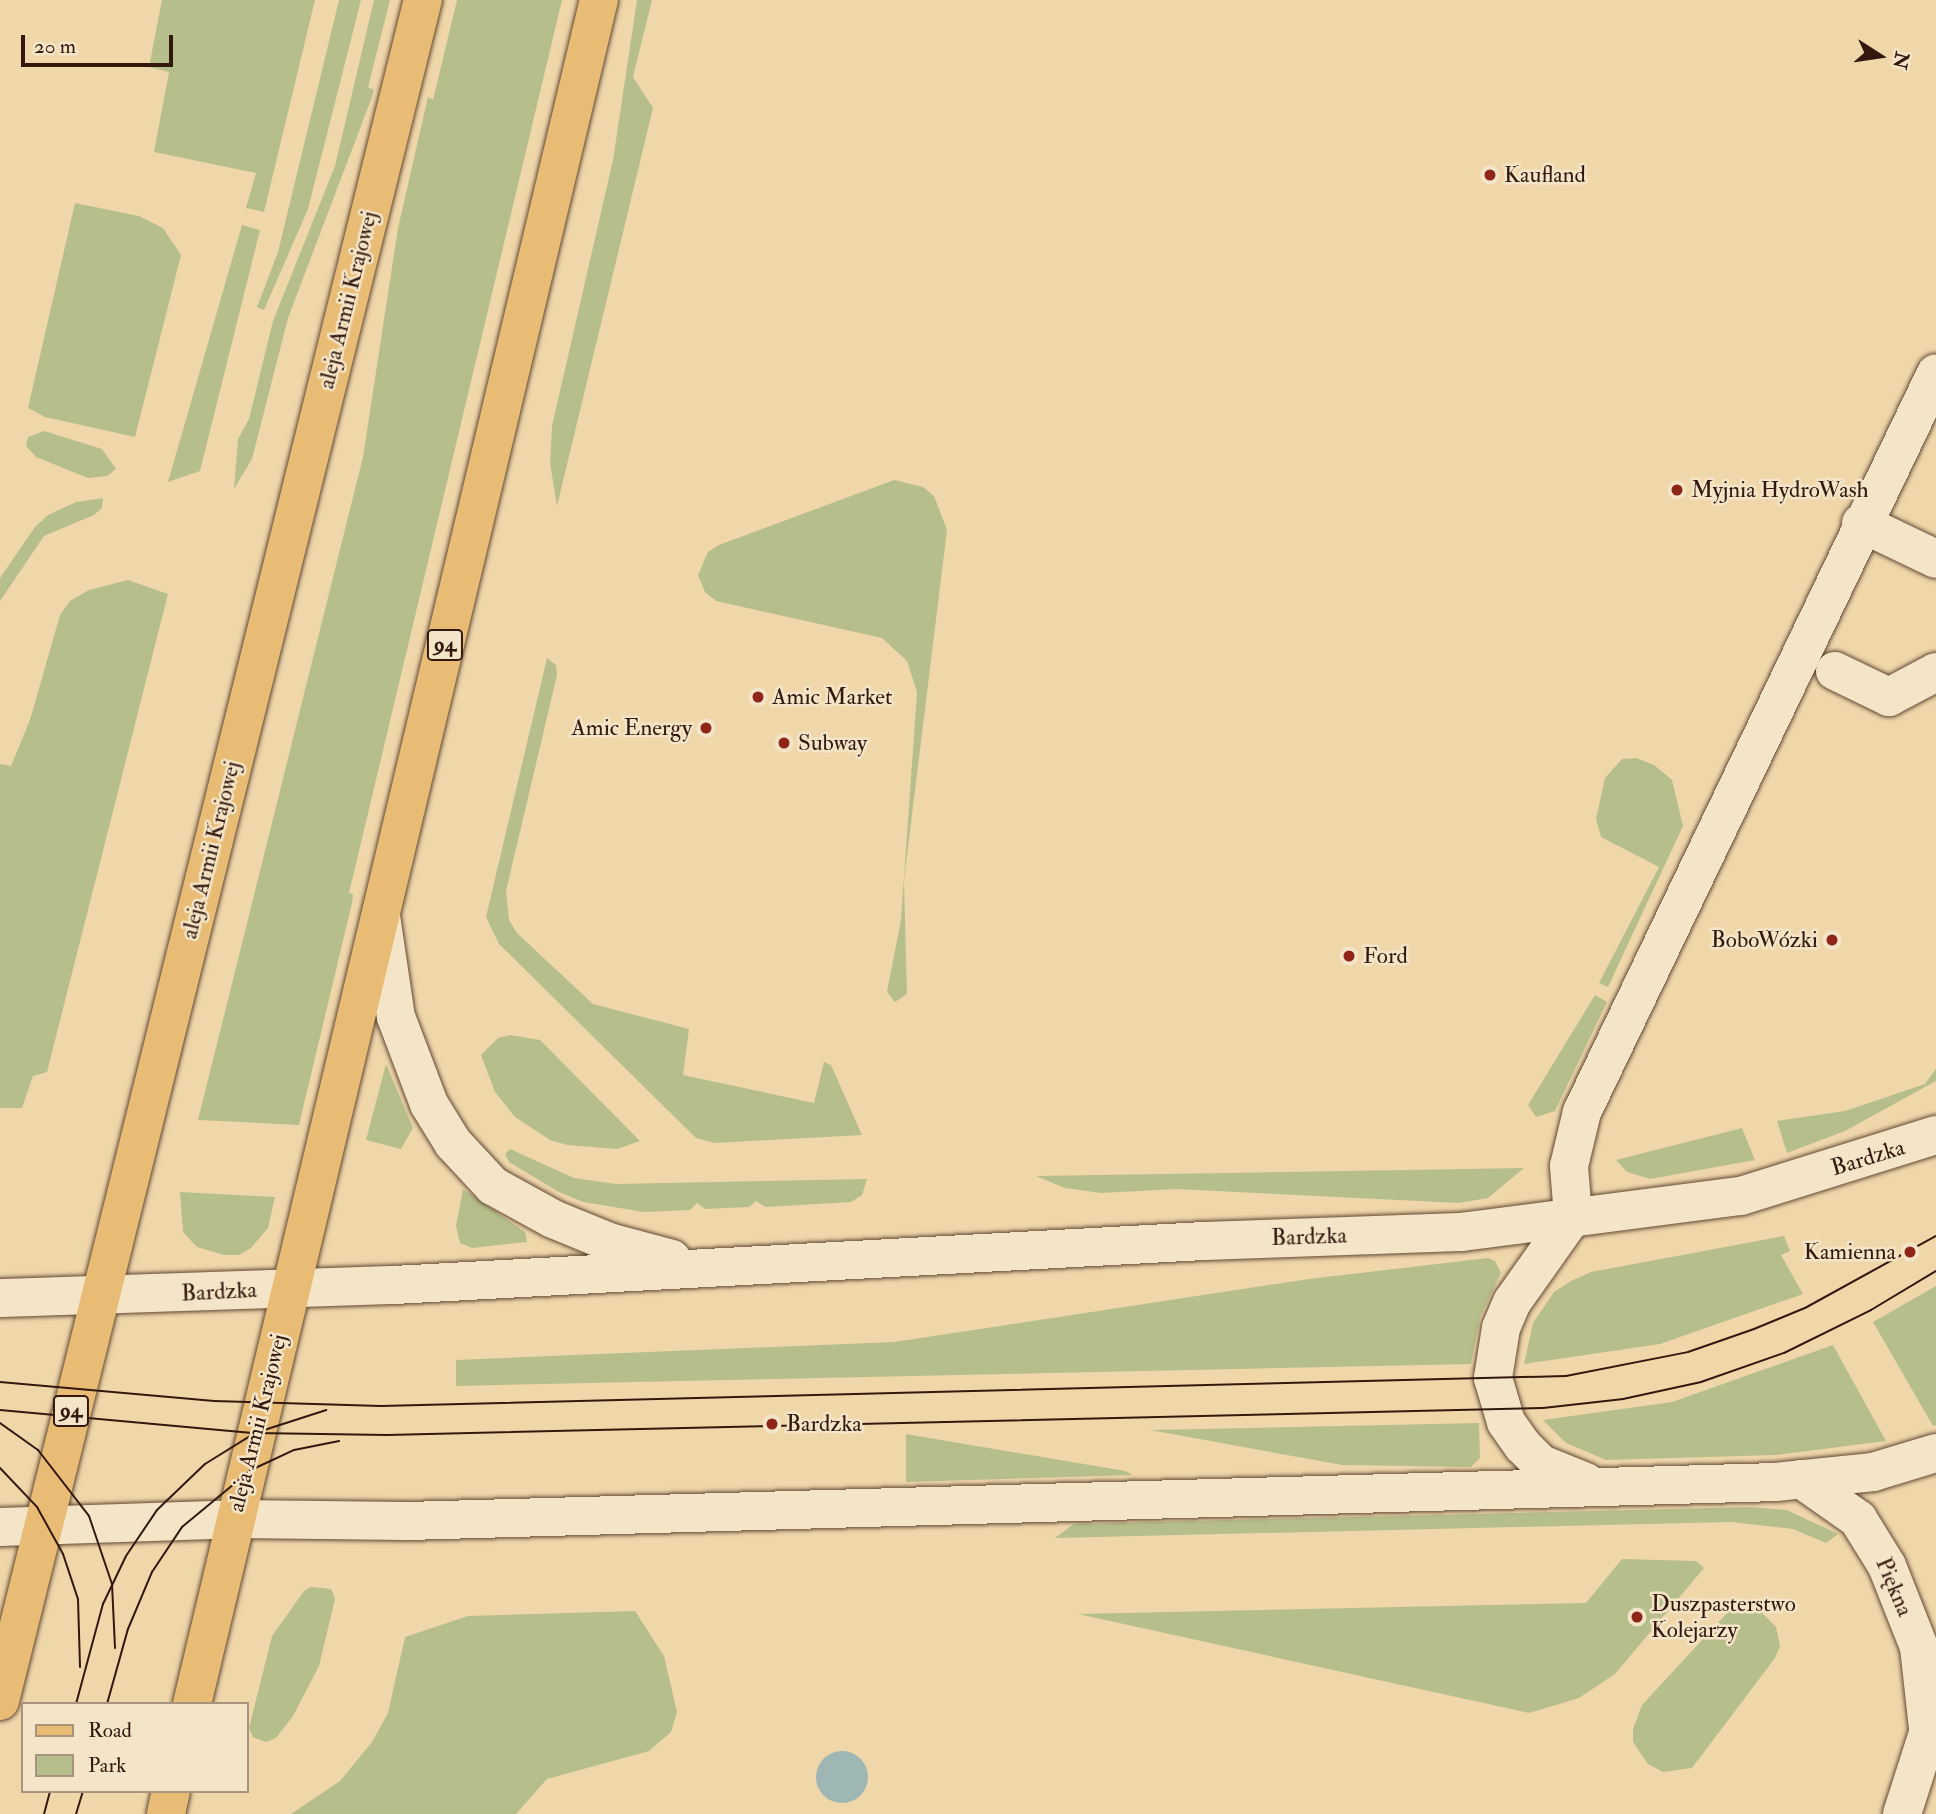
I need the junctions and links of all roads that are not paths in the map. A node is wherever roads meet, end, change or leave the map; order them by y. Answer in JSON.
{"nodes":[{"id":1,"x":423,"y":0,"type":"edge"},
{"id":2,"x":599,"y":0,"type":"edge"},
{"id":3,"x":1936,"y":373,"type":"edge"},
{"id":4,"x":1861,"y":523,"type":"junction"},
{"id":5,"x":1936,"y":559,"type":"edge"},
{"id":6,"x":1835,"y":671,"type":"dead end"},
{"id":7,"x":1936,"y":672,"type":"edge"},
{"id":8,"x":381,"y":916,"type":"junction"},
{"id":9,"x":1936,"y":1135,"type":"edge"},
{"id":10,"x":1573,"y":1216,"type":"junction"},
{"id":11,"x":712,"y":1269,"type":"junction"},
{"id":12,"x":289,"y":1289,"type":"junction"},
{"id":13,"x":0,"y":1298,"type":"edge"},
{"id":14,"x":100,"y":1298,"type":"junction"},
{"id":15,"x":1936,"y":1453,"type":"edge"},
{"id":16,"x":1801,"y":1479,"type":"junction"},
{"id":17,"x":1601,"y":1487,"type":"junction"},
{"id":18,"x":235,"y":1519,"type":"junction"},
{"id":19,"x":42,"y":1525,"type":"junction"},
{"id":20,"x":0,"y":1527,"type":"edge"},
{"id":21,"x":0,"y":1701,"type":"edge"},
{"id":22,"x":192,"y":1702,"type":"edge"},
{"id":23,"x":1932,"y":1718,"type":"edge"},
{"id":24,"x":171,"y":1793,"type":"edge"},
{"id":25,"x":166,"y":1814,"type":"edge"},
{"id":26,"x":1902,"y":1814,"type":"edge"}],
"edges":[{"from":1,"to":14,"type":"main road","name":"aleja Armii Krajowej","number":"94"},
{"from":2,"to":8,"type":"main road","name":"aleja Armii Krajowej","number":"94"},
{"from":3,"to":4,"type":"street"},
{"from":4,"to":5,"type":"street"},
{"from":4,"to":10,"type":"street"},
{"from":6,"to":7,"type":"street"},
{"from":8,"to":11,"type":"street"},
{"from":8,"to":12,"type":"main road","name":"aleja Armii Krajowej","number":"94"},
{"from":9,"to":10,"type":"street","name":"Bardzka"},
{"from":10,"to":11,"type":"street","name":"Bardzka"},
{"from":10,"to":17,"type":"street"},
{"from":11,"to":12,"type":"street","name":"Bardzka"},
{"from":12,"to":14,"type":"street","name":"Bardzka"},
{"from":12,"to":18,"type":"main road","name":"aleja Armii Krajowej","number":"94"},
{"from":13,"to":14,"type":"street","name":"Bardzka"},
{"from":14,"to":19,"type":"main road","name":"aleja Armii Krajowej","number":"94"},
{"from":15,"to":16,"type":"street"},
{"from":16,"to":17,"type":"street"},
{"from":16,"to":23,"type":"street","name":"Piękna"},
{"from":17,"to":18,"type":"street"},
{"from":18,"to":19,"type":"street"},
{"from":18,"to":22,"type":"main road","name":"aleja Armii Krajowej","number":"94"},
{"from":19,"to":20,"type":"street"},
{"from":19,"to":21,"type":"main road","name":"aleja Armii Krajowej","number":"94"},
{"from":23,"to":26,"type":"street","name":"Piękna"},
{"from":24,"to":25,"type":"main road"}]}
